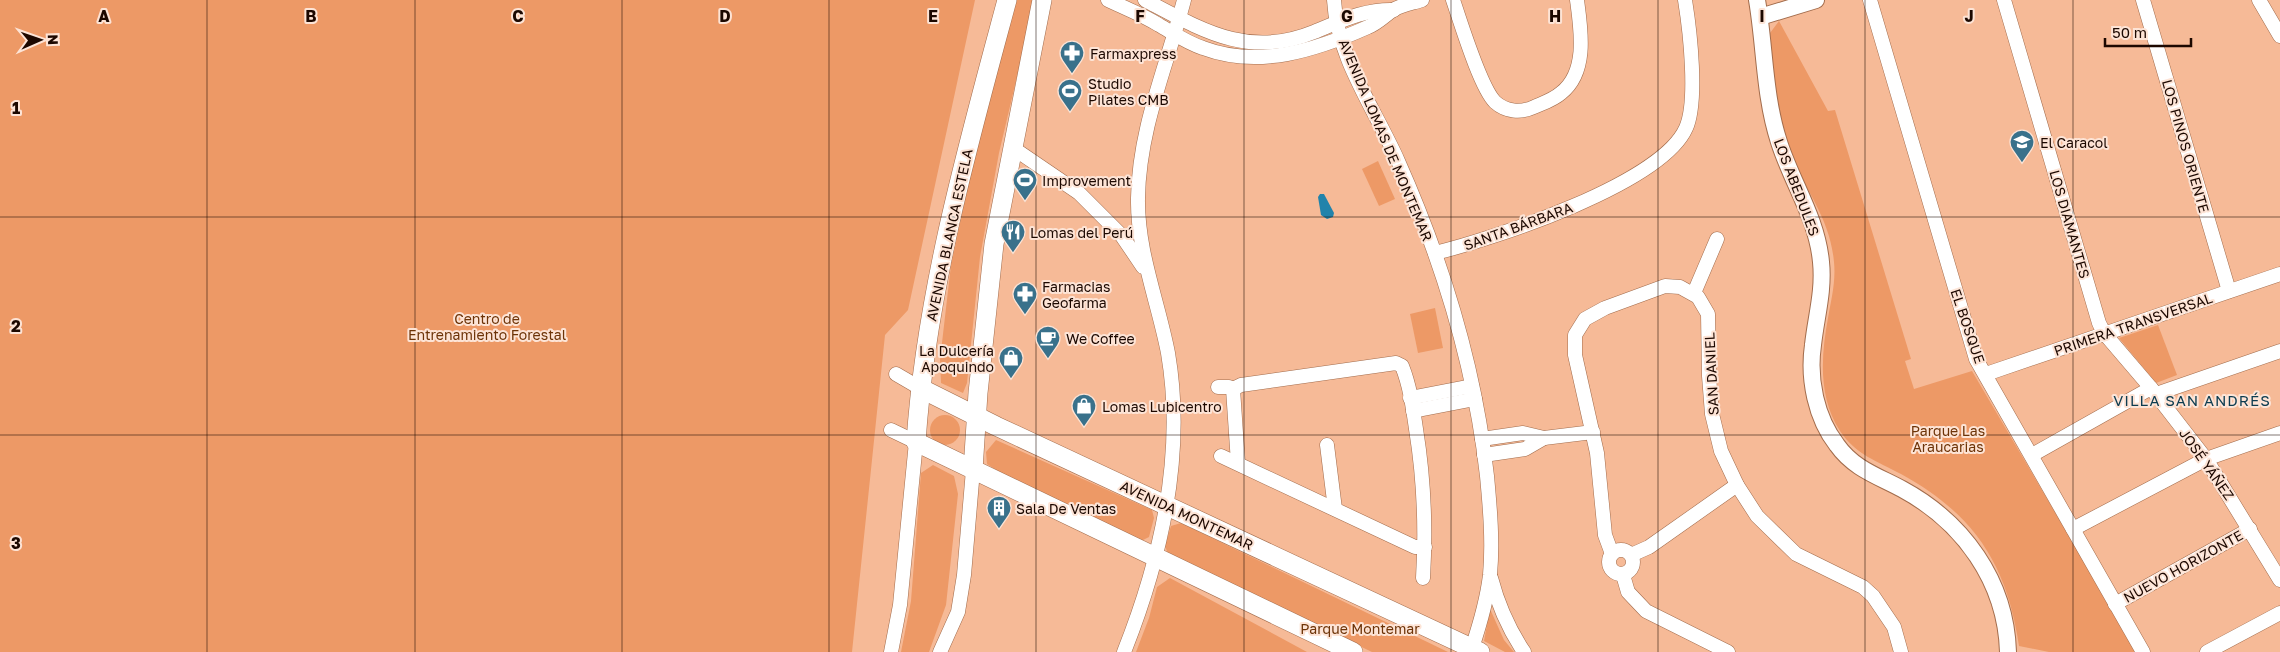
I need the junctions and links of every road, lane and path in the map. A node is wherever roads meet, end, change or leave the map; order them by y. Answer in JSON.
{"nodes":[{"id":1,"x":1006,"y":0,"type":"edge"},
{"id":2,"x":1042,"y":0,"type":"edge"},
{"id":3,"x":1108,"y":0,"type":"edge"},
{"id":4,"x":1145,"y":0,"type":"edge"},
{"id":5,"x":1184,"y":0,"type":"edge"},
{"id":6,"x":1334,"y":0,"type":"edge"},
{"id":7,"x":1422,"y":0,"type":"edge"},
{"id":8,"x":1453,"y":0,"type":"edge"},
{"id":9,"x":1576,"y":0,"type":"edge"},
{"id":10,"x":1685,"y":0,"type":"edge"},
{"id":11,"x":1757,"y":0,"type":"edge"},
{"id":12,"x":1816,"y":0,"type":"edge"},
{"id":13,"x":1870,"y":0,"type":"edge"},
{"id":14,"x":2004,"y":0,"type":"edge"},
{"id":15,"x":2143,"y":0,"type":"edge"},
{"id":16,"x":2259,"y":0,"type":"edge"},
{"id":17,"x":1394,"y":10,"type":"junction"},
{"id":18,"x":1760,"y":17,"type":"junction"},
{"id":19,"x":1179,"y":18,"type":"junction"},
{"id":20,"x":1337,"y":22,"type":"junction"},
{"id":21,"x":1174,"y":34,"type":"junction"},
{"id":22,"x":2280,"y":36,"type":"edge"},
{"id":23,"x":1341,"y":37,"type":"junction"},
{"id":24,"x":1013,"y":148,"type":"junction"},
{"id":25,"x":1138,"y":217,"type":"junction"},
{"id":26,"x":1112,"y":225,"type":"junction"},
{"id":27,"x":1716,"y":239,"type":"dead end"},
{"id":28,"x":1435,"y":253,"type":"junction"},
{"id":29,"x":1147,"y":274,"type":"junction"},
{"id":30,"x":2280,"y":274,"type":"edge"},
{"id":31,"x":2229,"y":291,"type":"junction"},
{"id":32,"x":1694,"y":293,"type":"junction"},
{"id":33,"x":2104,"y":333,"type":"junction"},
{"id":34,"x":2280,"y":351,"type":"edge"},
{"id":35,"x":896,"y":374,"type":"dead end"},
{"id":36,"x":1986,"y":374,"type":"junction"},
{"id":37,"x":1218,"y":387,"type":"dead end"},
{"id":38,"x":920,"y":388,"type":"junction"},
{"id":39,"x":1233,"y":389,"type":"junction"},
{"id":40,"x":2153,"y":391,"type":"junction"},
{"id":41,"x":1473,"y":392,"type":"junction"},
{"id":42,"x":1412,"y":404,"type":"junction"},
{"id":43,"x":978,"y":416,"type":"junction"},
{"id":44,"x":891,"y":430,"type":"dead end"},
{"id":45,"x":1593,"y":432,"type":"junction"},
{"id":46,"x":2280,"y":433,"type":"edge"},
{"id":47,"x":1544,"y":438,"type":"junction"},
{"id":48,"x":1482,"y":439,"type":"junction"},
{"id":49,"x":916,"y":442,"type":"junction"},
{"id":50,"x":1327,"y":445,"type":"dead end"},
{"id":51,"x":2032,"y":454,"type":"junction"},
{"id":52,"x":1484,"y":455,"type":"junction"},
{"id":53,"x":1221,"y":456,"type":"dead end"},
{"id":54,"x":2206,"y":459,"type":"junction"},
{"id":55,"x":1238,"y":463,"type":"junction"},
{"id":56,"x":972,"y":470,"type":"junction"},
{"id":57,"x":1737,"y":486,"type":"junction"},
{"id":58,"x":1166,"y":505,"type":"junction"},
{"id":59,"x":1335,"y":509,"type":"junction"},
{"id":60,"x":2073,"y":529,"type":"junction"},
{"id":61,"x":2250,"y":529,"type":"junction"},
{"id":62,"x":1425,"y":547,"type":"junction"},
{"id":63,"x":1612,"y":554,"type":"junction"},
{"id":64,"x":1631,"y":555,"type":"junction"},
{"id":65,"x":1155,"y":558,"type":"junction"},
{"id":66,"x":1490,"y":574,"type":"junction"},
{"id":67,"x":1623,"y":575,"type":"junction"},
{"id":68,"x":1423,"y":578,"type":"dead end"},
{"id":69,"x":2280,"y":580,"type":"edge"},
{"id":70,"x":2115,"y":604,"type":"junction"},
{"id":71,"x":2280,"y":613,"type":"edge"},
{"id":72,"x":1474,"y":651,"type":"edge"},
{"id":73,"x":891,"y":652,"type":"edge"},
{"id":74,"x":940,"y":652,"type":"edge"},
{"id":75,"x":1124,"y":652,"type":"edge"},
{"id":76,"x":1353,"y":652,"type":"edge"},
{"id":77,"x":1524,"y":652,"type":"edge"},
{"id":78,"x":1728,"y":652,"type":"edge"},
{"id":79,"x":1901,"y":652,"type":"edge"},
{"id":80,"x":2008,"y":652,"type":"edge"},
{"id":81,"x":2144,"y":652,"type":"edge"},
{"id":82,"x":2207,"y":652,"type":"edge"}],
"edges":[{"from":1,"to":38,"type":"main road","name":"AVENIDA BLANCA ESTELA"},
{"from":2,"to":24,"type":"main road"},
{"from":3,"to":21,"type":"street"},
{"from":4,"to":19,"type":"street"},
{"from":5,"to":19,"type":"street"},
{"from":6,"to":20,"type":"street","name":"AVENIDA LOMAS DE MONTEMAR"},
{"from":7,"to":17,"type":"street"},
{"from":8,"to":9,"type":"street"},
{"from":10,"to":28,"type":"street","name":"SANTA BÁRBARA"},
{"from":11,"to":18,"type":"street","name":"LOS ABEDULES"},
{"from":12,"to":18,"type":"street"},
{"from":13,"to":36,"type":"street","name":"EL BOSQUE"},
{"from":14,"to":33,"type":"street","name":"LOS DIAMANTES"},
{"from":15,"to":31,"type":"street","name":"LOS PINOS ORIENTE"},
{"from":16,"to":22,"type":"street"},
{"from":17,"to":20,"type":"street"},
{"from":17,"to":23,"type":"street"},
{"from":18,"to":80,"type":"street","name":"LOS ABEDULES"},
{"from":19,"to":20,"type":"street"},
{"from":19,"to":21,"type":"street"},
{"from":20,"to":23,"type":"street","name":"AVENIDA LOMAS DE MONTEMAR"},
{"from":21,"to":23,"type":"street"},
{"from":21,"to":25,"type":"street"},
{"from":23,"to":28,"type":"street","name":"AVENIDA LOMAS DE MONTEMAR"},
{"from":24,"to":26,"type":"street"},
{"from":24,"to":43,"type":"main road"},
{"from":25,"to":26,"type":"street"},
{"from":25,"to":29,"type":"street"},
{"from":26,"to":29,"type":"street"},
{"from":27,"to":32,"type":"street"},
{"from":28,"to":41,"type":"street","name":"AVENIDA LOMAS DE MONTEMAR"},
{"from":29,"to":58,"type":"street"},
{"from":30,"to":31,"type":"street","name":"PRIMERA TRANSVERSAL"},
{"from":31,"to":33,"type":"street","name":"PRIMERA TRANSVERSAL"},
{"from":32,"to":45,"type":"street"},
{"from":32,"to":57,"type":"street","name":"SAN DANIEL"},
{"from":33,"to":36,"type":"street","name":"PRIMERA TRANSVERSAL"},
{"from":33,"to":40,"type":"street","name":"JOSÉ YÁÑEZ"},
{"from":34,"to":40,"type":"street"},
{"from":35,"to":38,"type":"street","name":"AVENIDA MONTEMAR"},
{"from":36,"to":51,"type":"street","name":"EL BOSQUE"},
{"from":37,"to":39,"type":"street"},
{"from":38,"to":43,"type":"main road","name":"AVENIDA MONTEMAR"},
{"from":38,"to":49,"type":"main road","name":"AVENIDA BLANCA ESTELA"},
{"from":39,"to":42,"type":"street"},
{"from":39,"to":55,"type":"street"},
{"from":40,"to":51,"type":"street"},
{"from":40,"to":54,"type":"street","name":"JOSÉ YÁÑEZ"},
{"from":41,"to":42,"type":"street"},
{"from":41,"to":48,"type":"street","name":"AVENIDA LOMAS DE MONTEMAR"},
{"from":42,"to":62,"type":"street"},
{"from":43,"to":56,"type":"main road"},
{"from":43,"to":58,"type":"main road","name":"AVENIDA MONTEMAR"},
{"from":44,"to":49,"type":"street"},
{"from":45,"to":47,"type":"street"},
{"from":45,"to":63,"type":"street"},
{"from":46,"to":54,"type":"street"},
{"from":47,"to":48,"type":"street"},
{"from":47,"to":52,"type":"street"},
{"from":48,"to":52,"type":"street","name":"AVENIDA LOMAS DE MONTEMAR"},
{"from":49,"to":56,"type":"main road"},
{"from":49,"to":73,"type":"street","name":"AVENIDA BLANCA ESTELA"},
{"from":50,"to":59,"type":"street"},
{"from":51,"to":60,"type":"street","name":"EL BOSQUE"},
{"from":52,"to":66,"type":"street","name":"AVENIDA LOMAS DE MONTEMAR"},
{"from":53,"to":55,"type":"street"},
{"from":54,"to":60,"type":"street"},
{"from":54,"to":61,"type":"street","name":"JOSÉ YÁÑEZ"},
{"from":55,"to":59,"type":"street"},
{"from":56,"to":65,"type":"main road"},
{"from":56,"to":74,"type":"street"},
{"from":57,"to":64,"type":"street"},
{"from":57,"to":79,"type":"street","name":"SAN DANIEL"},
{"from":58,"to":65,"type":"street"},
{"from":58,"to":72,"type":"main road","name":"AVENIDA MONTEMAR"},
{"from":59,"to":62,"type":"street"},
{"from":60,"to":70,"type":"street","name":"EL BOSQUE"},
{"from":61,"to":69,"type":"street","name":"JOSÉ YÁÑEZ"},
{"from":61,"to":70,"type":"street","name":"NUEVO HORIZONTE"},
{"from":62,"to":68,"type":"street"},
{"from":63,"to":64,"type":"street"},
{"from":63,"to":67,"type":"street"},
{"from":64,"to":67,"type":"street"},
{"from":65,"to":75,"type":"street"},
{"from":65,"to":76,"type":"main road"},
{"from":66,"to":72,"type":"street","name":"AVENIDA LOMAS DE MONTEMAR"},
{"from":66,"to":77,"type":"street","name":"AVENIDA LOMAS DE MONTEMAR"},
{"from":67,"to":78,"type":"street"},
{"from":70,"to":81,"type":"street","name":"EL BOSQUE"},
{"from":71,"to":82,"type":"street"}]}
